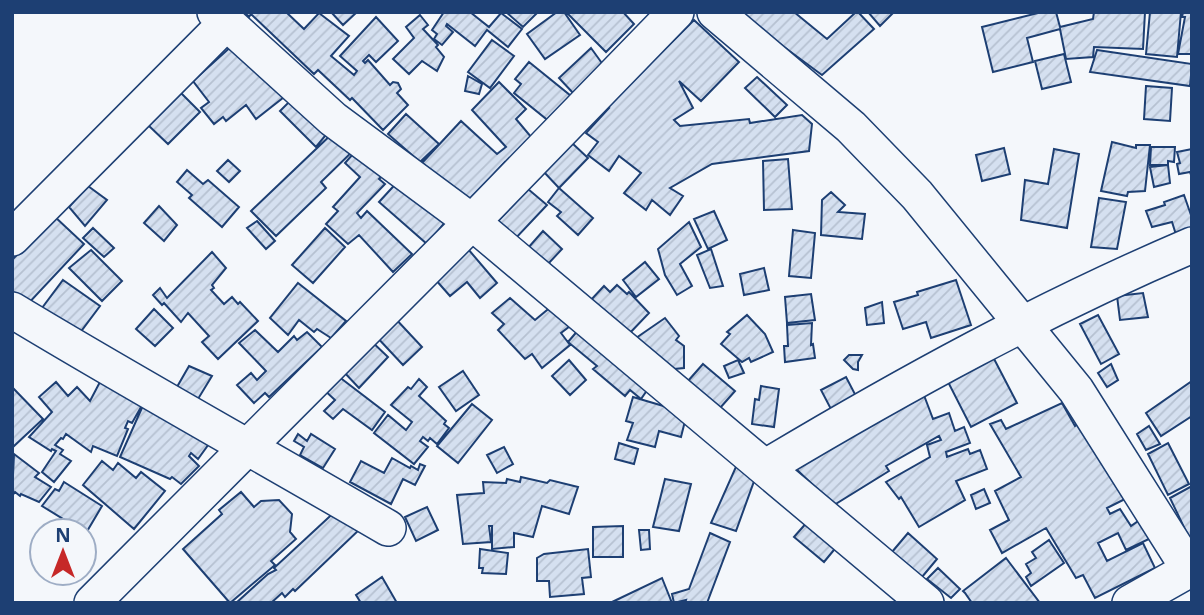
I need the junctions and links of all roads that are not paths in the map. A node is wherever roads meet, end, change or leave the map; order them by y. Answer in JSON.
{"nodes":[{"id":1,"x":676,"y":12,"type":"edge"},
{"id":2,"x":715,"y":12,"type":"edge"},
{"id":3,"x":221,"y":17,"type":"edge"},
{"id":4,"x":472,"y":222,"type":"junction"},
{"id":5,"x":12,"y":238,"type":"edge"},
{"id":6,"x":1192,"y":245,"type":"edge"},
{"id":7,"x":12,"y":310,"type":"edge"},
{"id":8,"x":1021,"y":323,"type":"junction"},
{"id":9,"x":247,"y":446,"type":"junction"},
{"id":10,"x":766,"y":467,"type":"junction"},
{"id":11,"x":388,"y":528,"type":"dead end"},
{"id":12,"x":1191,"y":568,"type":"edge"},
{"id":13,"x":92,"y":603,"type":"edge"},
{"id":14,"x":926,"y":603,"type":"edge"},
{"id":15,"x":1130,"y":603,"type":"edge"}],
"edges":[{"from":1,"to":4,"type":"street"},
{"from":2,"to":8,"type":"street"},
{"from":3,"to":4,"type":"street"},
{"from":3,"to":5,"type":"street"},
{"from":4,"to":9,"type":"street"},
{"from":4,"to":10,"type":"street"},
{"from":6,"to":8,"type":"street"},
{"from":7,"to":9,"type":"street"},
{"from":8,"to":10,"type":"street"},
{"from":8,"to":12,"type":"street"},
{"from":9,"to":11,"type":"street"},
{"from":9,"to":13,"type":"street"},
{"from":10,"to":14,"type":"street"},
{"from":12,"to":15,"type":"street"}]}
